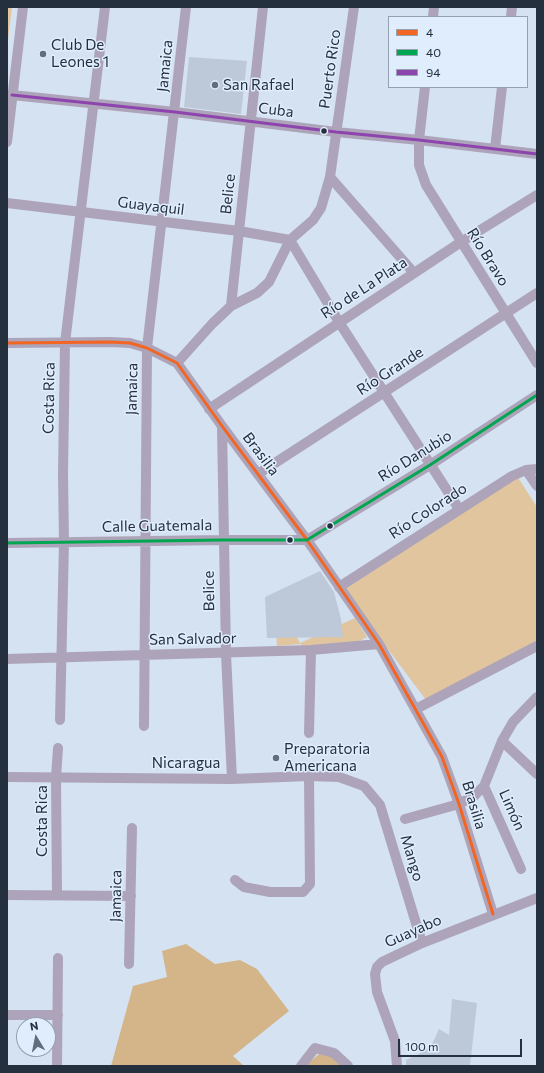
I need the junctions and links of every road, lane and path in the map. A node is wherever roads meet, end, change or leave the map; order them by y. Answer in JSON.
{"nodes":[{"id":1,"x":23,"y":7,"type":"edge"},
{"id":2,"x":105,"y":7,"type":"edge"},
{"id":3,"x":186,"y":7,"type":"edge"},
{"id":4,"x":263,"y":7,"type":"edge"},
{"id":5,"x":354,"y":7,"type":"edge"},
{"id":6,"x":425,"y":88,"type":"edge"},
{"id":7,"x":502,"y":88,"type":"edge"},
{"id":8,"x":12,"y":95,"type":"junction"},
{"id":9,"x":94,"y":104,"type":"junction"},
{"id":10,"x":175,"y":112,"type":"junction"},
{"id":11,"x":250,"y":122,"type":"junction"},
{"id":12,"x":336,"y":132,"type":"junction"},
{"id":13,"x":420,"y":140,"type":"junction"},
{"id":14,"x":7,"y":142,"type":"edge"},
{"id":15,"x":494,"y":149,"type":"junction"},
{"id":16,"x":537,"y":154,"type":"edge"},
{"id":17,"x":330,"y":177,"type":"junction"},
{"id":18,"x":537,"y":195,"type":"edge"},
{"id":19,"x":7,"y":203,"type":"edge"},
{"id":20,"x":81,"y":212,"type":"junction"},
{"id":21,"x":162,"y":222,"type":"junction"},
{"id":22,"x":239,"y":231,"type":"junction"},
{"id":23,"x":290,"y":240,"type":"junction"},
{"id":24,"x":461,"y":242,"type":"junction"},
{"id":25,"x":414,"y":273,"type":"junction"},
{"id":26,"x":537,"y":293,"type":"edge"},
{"id":27,"x":232,"y":306,"type":"junction"},
{"id":28,"x":506,"y":314,"type":"junction"},
{"id":29,"x":339,"y":322,"type":"junction"},
{"id":30,"x":7,"y":343,"type":"edge"},
{"id":31,"x":65,"y":343,"type":"junction"},
{"id":32,"x":147,"y":348,"type":"junction"},
{"id":33,"x":176,"y":363,"type":"junction"},
{"id":34,"x":537,"y":363,"type":"edge"},
{"id":35,"x":383,"y":392,"type":"junction"},
{"id":36,"x":537,"y":395,"type":"edge"},
{"id":37,"x":209,"y":409,"type":"junction"},
{"id":38,"x":222,"y":426,"type":"junction"},
{"id":39,"x":430,"y":465,"type":"junction"},
{"id":40,"x":526,"y":470,"type":"junction"},
{"id":41,"x":537,"y":470,"type":"edge"},
{"id":42,"x":258,"y":474,"type":"junction"},
{"id":43,"x":537,"y":486,"type":"edge"},
{"id":44,"x":459,"y":509,"type":"junction"},
{"id":45,"x":223,"y":540,"type":"junction"},
{"id":46,"x":307,"y":540,"type":"junction"},
{"id":47,"x":145,"y":541,"type":"junction"},
{"id":48,"x":64,"y":542,"type":"junction"},
{"id":49,"x":7,"y":543,"type":"edge"},
{"id":50,"x":339,"y":587,"type":"junction"},
{"id":51,"x":379,"y":644,"type":"junction"},
{"id":52,"x":537,"y":646,"type":"edge"},
{"id":53,"x":311,"y":650,"type":"junction"},
{"id":54,"x":226,"y":654,"type":"junction"},
{"id":55,"x":145,"y":655,"type":"junction"},
{"id":56,"x":62,"y":658,"type":"junction"},
{"id":57,"x":7,"y":659,"type":"edge"},
{"id":58,"x":537,"y":697,"type":"edge"},
{"id":59,"x":416,"y":709,"type":"junction"},
{"id":60,"x":60,"y":720,"type":"dead end"},
{"id":61,"x":144,"y":726,"type":"dead end"},
{"id":62,"x":309,"y":733,"type":"dead end"},
{"id":63,"x":502,"y":741,"type":"junction"},
{"id":64,"x":58,"y":748,"type":"dead end"},
{"id":65,"x":537,"y":774,"type":"edge"},
{"id":66,"x":309,"y":776,"type":"junction"},
{"id":67,"x":7,"y":777,"type":"edge"},
{"id":68,"x":56,"y":777,"type":"junction"},
{"id":69,"x":232,"y":779,"type":"junction"},
{"id":70,"x":364,"y":786,"type":"joint"},
{"id":71,"x":484,"y":786,"type":"junction"},
{"id":72,"x":459,"y":804,"type":"junction"},
{"id":73,"x":406,"y":819,"type":"dead end"},
{"id":74,"x":132,"y":828,"type":"dead end"},
{"id":75,"x":521,"y":869,"type":"dead end"},
{"id":76,"x":235,"y":880,"type":"dead end"},
{"id":77,"x":7,"y":895,"type":"edge"},
{"id":78,"x":57,"y":895,"type":"junction"},
{"id":79,"x":131,"y":896,"type":"junction"},
{"id":80,"x":537,"y":898,"type":"edge"},
{"id":81,"x":493,"y":914,"type":"junction"},
{"id":82,"x":422,"y":943,"type":"junction"},
{"id":83,"x":58,"y":958,"type":"dead end"},
{"id":84,"x":129,"y":964,"type":"dead end"},
{"id":85,"x":7,"y":1015,"type":"edge"},
{"id":86,"x":58,"y":1015,"type":"junction"},
{"id":87,"x":57,"y":1066,"type":"edge"},
{"id":88,"x":301,"y":1066,"type":"edge"},
{"id":89,"x":348,"y":1066,"type":"edge"},
{"id":90,"x":397,"y":1066,"type":"edge"}],
"edges":[{"from":1,"to":8,"type":"street"},
{"from":2,"to":9,"type":"street","name":"Costa Rica"},
{"from":3,"to":10,"type":"street","name":"Jamaica"},
{"from":4,"to":11,"type":"street","name":"Belice"},
{"from":5,"to":12,"type":"street","name":"Puerto Rico"},
{"from":6,"to":13,"type":"street"},
{"from":7,"to":15,"type":"street"},
{"from":8,"to":9,"type":"street","name":"Cuba"},
{"from":8,"to":14,"type":"street"},
{"from":9,"to":10,"type":"street","name":"Cuba"},
{"from":9,"to":20,"type":"street","name":"Costa Rica"},
{"from":10,"to":11,"type":"street","name":"Cuba"},
{"from":10,"to":21,"type":"street","name":"Jamaica"},
{"from":11,"to":12,"type":"street","name":"Cuba"},
{"from":11,"to":22,"type":"street","name":"Belice"},
{"from":12,"to":13,"type":"street","name":"Cuba"},
{"from":12,"to":17,"type":"street","name":"Puerto Rico"},
{"from":13,"to":15,"type":"street","name":"Cuba"},
{"from":13,"to":24,"type":"street","name":"Río Bravo"},
{"from":15,"to":16,"type":"street","name":"Cuba"},
{"from":17,"to":23,"type":"street","name":"Puerto Rico"},
{"from":17,"to":25,"type":"street"},
{"from":18,"to":24,"type":"street","name":"Río de La Plata"},
{"from":19,"to":20,"type":"street","name":"Guayaquil"},
{"from":20,"to":21,"type":"street","name":"Guayaquil"},
{"from":20,"to":31,"type":"street","name":"Costa Rica"},
{"from":21,"to":22,"type":"street","name":"Guayaquil"},
{"from":21,"to":32,"type":"street","name":"Jamaica"},
{"from":22,"to":23,"type":"street","name":"Guayaquil"},
{"from":22,"to":27,"type":"street","name":"Belice"},
{"from":23,"to":27,"type":"street"},
{"from":23,"to":29,"type":"street"},
{"from":24,"to":25,"type":"street","name":"Río de La Plata"},
{"from":24,"to":28,"type":"street","name":"Río Bravo"},
{"from":25,"to":29,"type":"street","name":"Río de La Plata"},
{"from":26,"to":28,"type":"street","name":"Río Grande"},
{"from":27,"to":33,"type":"street"},
{"from":28,"to":34,"type":"street","name":"Río Bravo"},
{"from":28,"to":35,"type":"street","name":"Río Grande"},
{"from":29,"to":35,"type":"street"},
{"from":29,"to":37,"type":"street","name":"Río de La Plata"},
{"from":30,"to":31,"type":"street","name":"Brasilia"},
{"from":31,"to":32,"type":"street","name":"Brasilia"},
{"from":31,"to":48,"type":"street","name":"Costa Rica"},
{"from":32,"to":33,"type":"street","name":"Brasilia"},
{"from":32,"to":47,"type":"street","name":"Jamaica"},
{"from":33,"to":37,"type":"street","name":"Brasilia"},
{"from":35,"to":39,"type":"street"},
{"from":35,"to":42,"type":"street","name":"Río Grande"},
{"from":36,"to":39,"type":"street","name":"Río Danubio"},
{"from":37,"to":38,"type":"street","name":"Brasilia"},
{"from":38,"to":42,"type":"street","name":"Brasilia"},
{"from":38,"to":45,"type":"street","name":"Belice"},
{"from":39,"to":44,"type":"street"},
{"from":39,"to":46,"type":"street","name":"Río Danubio"},
{"from":40,"to":41,"type":"street","name":"Río Colorado"},
{"from":40,"to":43,"type":"street"},
{"from":40,"to":44,"type":"street","name":"Río Colorado"},
{"from":42,"to":46,"type":"street","name":"Brasilia"},
{"from":44,"to":50,"type":"street","name":"Río Colorado"},
{"from":45,"to":46,"type":"street","name":"Calle Guatemala"},
{"from":45,"to":47,"type":"street","name":"Calle Guatemala"},
{"from":45,"to":54,"type":"street","name":"Belice"},
{"from":46,"to":50,"type":"street","name":"Brasilia"},
{"from":47,"to":48,"type":"street","name":"Calle Guatemala"},
{"from":47,"to":55,"type":"street","name":"Jamaica"},
{"from":48,"to":49,"type":"street","name":"Calle Guatemala"},
{"from":48,"to":56,"type":"street","name":"Costa Rica"},
{"from":50,"to":51,"type":"street","name":"Brasilia"},
{"from":51,"to":53,"type":"street","name":"San Salvador"},
{"from":51,"to":59,"type":"street","name":"Brasilia"},
{"from":52,"to":59,"type":"street"},
{"from":53,"to":54,"type":"street","name":"San Salvador"},
{"from":53,"to":62,"type":"street"},
{"from":54,"to":55,"type":"street","name":"San Salvador"},
{"from":54,"to":69,"type":"street","name":"Belice"},
{"from":55,"to":56,"type":"street","name":"San Salvador"},
{"from":55,"to":61,"type":"street","name":"Jamaica"},
{"from":56,"to":57,"type":"street","name":"San Salvador"},
{"from":56,"to":60,"type":"street","name":"Costa Rica"},
{"from":58,"to":63,"type":"street"},
{"from":59,"to":72,"type":"street","name":"Brasilia"},
{"from":63,"to":65,"type":"street"},
{"from":63,"to":71,"type":"street"},
{"from":64,"to":68,"type":"street","name":"Costa Rica"},
{"from":66,"to":69,"type":"street","name":"Nicaragua"},
{"from":66,"to":70,"type":"street","name":"Nicaragua"},
{"from":66,"to":76,"type":"street"},
{"from":67,"to":68,"type":"street","name":"Nicaragua"},
{"from":68,"to":69,"type":"street","name":"Nicaragua"},
{"from":68,"to":78,"type":"street","name":"Costa Rica"},
{"from":70,"to":82,"type":"street","name":"Mango"},
{"from":71,"to":72,"type":"street"},
{"from":71,"to":75,"type":"street","name":"Limón"},
{"from":72,"to":73,"type":"street"},
{"from":72,"to":81,"type":"street","name":"Brasilia"},
{"from":74,"to":79,"type":"street","name":"Jamaica"},
{"from":77,"to":78,"type":"street"},
{"from":78,"to":79,"type":"street"},
{"from":79,"to":84,"type":"street","name":"Jamaica"},
{"from":80,"to":81,"type":"street","name":"Guayabo"},
{"from":81,"to":82,"type":"street","name":"Guayabo"},
{"from":82,"to":90,"type":"street","name":"Guayabo"},
{"from":83,"to":86,"type":"street"},
{"from":85,"to":86,"type":"street"},
{"from":86,"to":87,"type":"street"},
{"from":88,"to":89,"type":"street"}]}
